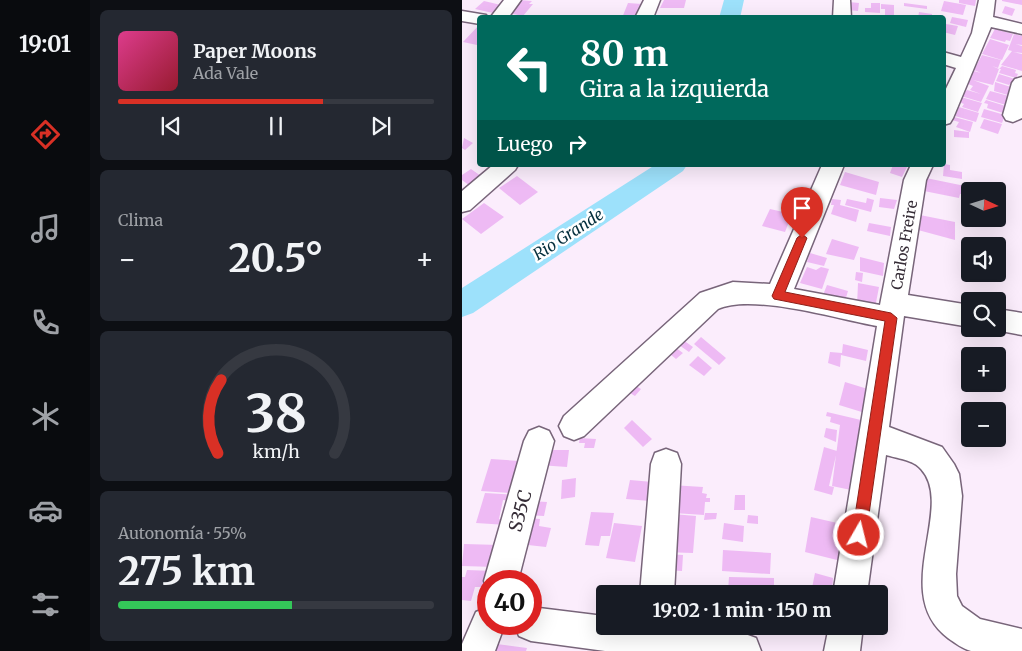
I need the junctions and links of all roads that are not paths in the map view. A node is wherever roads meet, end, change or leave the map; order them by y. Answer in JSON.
{"nodes":[{"id":1,"x":514,"y":0,"type":"edge"},
{"id":2,"x":652,"y":0,"type":"edge"},
{"id":3,"x":842,"y":0,"type":"edge"},
{"id":4,"x":987,"y":0,"type":"edge"},
{"id":5,"x":501,"y":15,"type":"edge"},
{"id":6,"x":645,"y":15,"type":"edge"},
{"id":7,"x":842,"y":15,"type":"edge"},
{"id":8,"x":462,"y":16,"type":"edge"},
{"id":9,"x":477,"y":18,"type":"edge"},
{"id":10,"x":985,"y":20,"type":"junction"},
{"id":11,"x":1022,"y":29,"type":"edge"},
{"id":12,"x":946,"y":59,"type":"edge"},
{"id":13,"x":967,"y":65,"type":"junction"},
{"id":14,"x":1022,"y":82,"type":"edge"},
{"id":15,"x":946,"y":111,"type":"edge"},
{"id":16,"x":1013,"y":115,"type":"dead end"},
{"id":17,"x":505,"y":167,"type":"edge"},
{"id":18,"x":832,"y":167,"type":"edge"},
{"id":19,"x":921,"y":167,"type":"edge"},
{"id":20,"x":462,"y":204,"type":"edge"},
{"id":21,"x":778,"y":296,"type":"junction"},
{"id":22,"x":892,"y":311,"type":"junction"},
{"id":23,"x":961,"y":315,"type":"edge"},
{"id":24,"x":1006,"y":321,"type":"edge"},
{"id":25,"x":1022,"y":324,"type":"edge"},
{"id":26,"x":574,"y":426,"type":"dead end"},
{"id":27,"x":873,"y":437,"type":"junction"},
{"id":28,"x":539,"y":441,"type":"dead end"},
{"id":29,"x":666,"y":464,"type":"dead end"},
{"id":30,"x":504,"y":570,"type":"edge"},
{"id":31,"x":658,"y":585,"type":"edge"},
{"id":32,"x":851,"y":585,"type":"edge"},
{"id":33,"x":542,"y":625,"type":"edge"},
{"id":34,"x":484,"y":635,"type":"edge"},
{"id":35,"x":845,"y":635,"type":"edge"},
{"id":36,"x":636,"y":638,"type":"edge"},
{"id":37,"x":1022,"y":647,"type":"edge"},
{"id":38,"x":477,"y":651,"type":"edge"},
{"id":39,"x":743,"y":651,"type":"edge"},
{"id":40,"x":842,"y":651,"type":"edge"}],
"edges":[{"from":1,"to":5,"type":"street"},
{"from":2,"to":6,"type":"street"},
{"from":3,"to":7,"type":"street"},
{"from":4,"to":10,"type":"street"},
{"from":8,"to":9,"type":"street"},
{"from":10,"to":11,"type":"street"},
{"from":10,"to":13,"type":"street"},
{"from":12,"to":13,"type":"street"},
{"from":13,"to":15,"type":"street"},
{"from":14,"to":16,"type":"street"},
{"from":17,"to":20,"type":"street"},
{"from":18,"to":21,"type":"street"},
{"from":19,"to":22,"type":"street","name":"Carlos Freire"},
{"from":21,"to":22,"type":"street"},
{"from":21,"to":26,"type":"street"},
{"from":22,"to":23,"type":"street"},
{"from":22,"to":27,"type":"street","name":"Carlos Freire"},
{"from":24,"to":25,"type":"street"},
{"from":27,"to":32,"type":"street","name":"Carlos Freire"},
{"from":27,"to":37,"type":"street"},
{"from":28,"to":30,"type":"street","name":"S35C"},
{"from":29,"to":31,"type":"street"},
{"from":33,"to":36,"type":"street"},
{"from":34,"to":38,"type":"street"},
{"from":35,"to":40,"type":"street"},
{"from":36,"to":39,"type":"street"}]}
